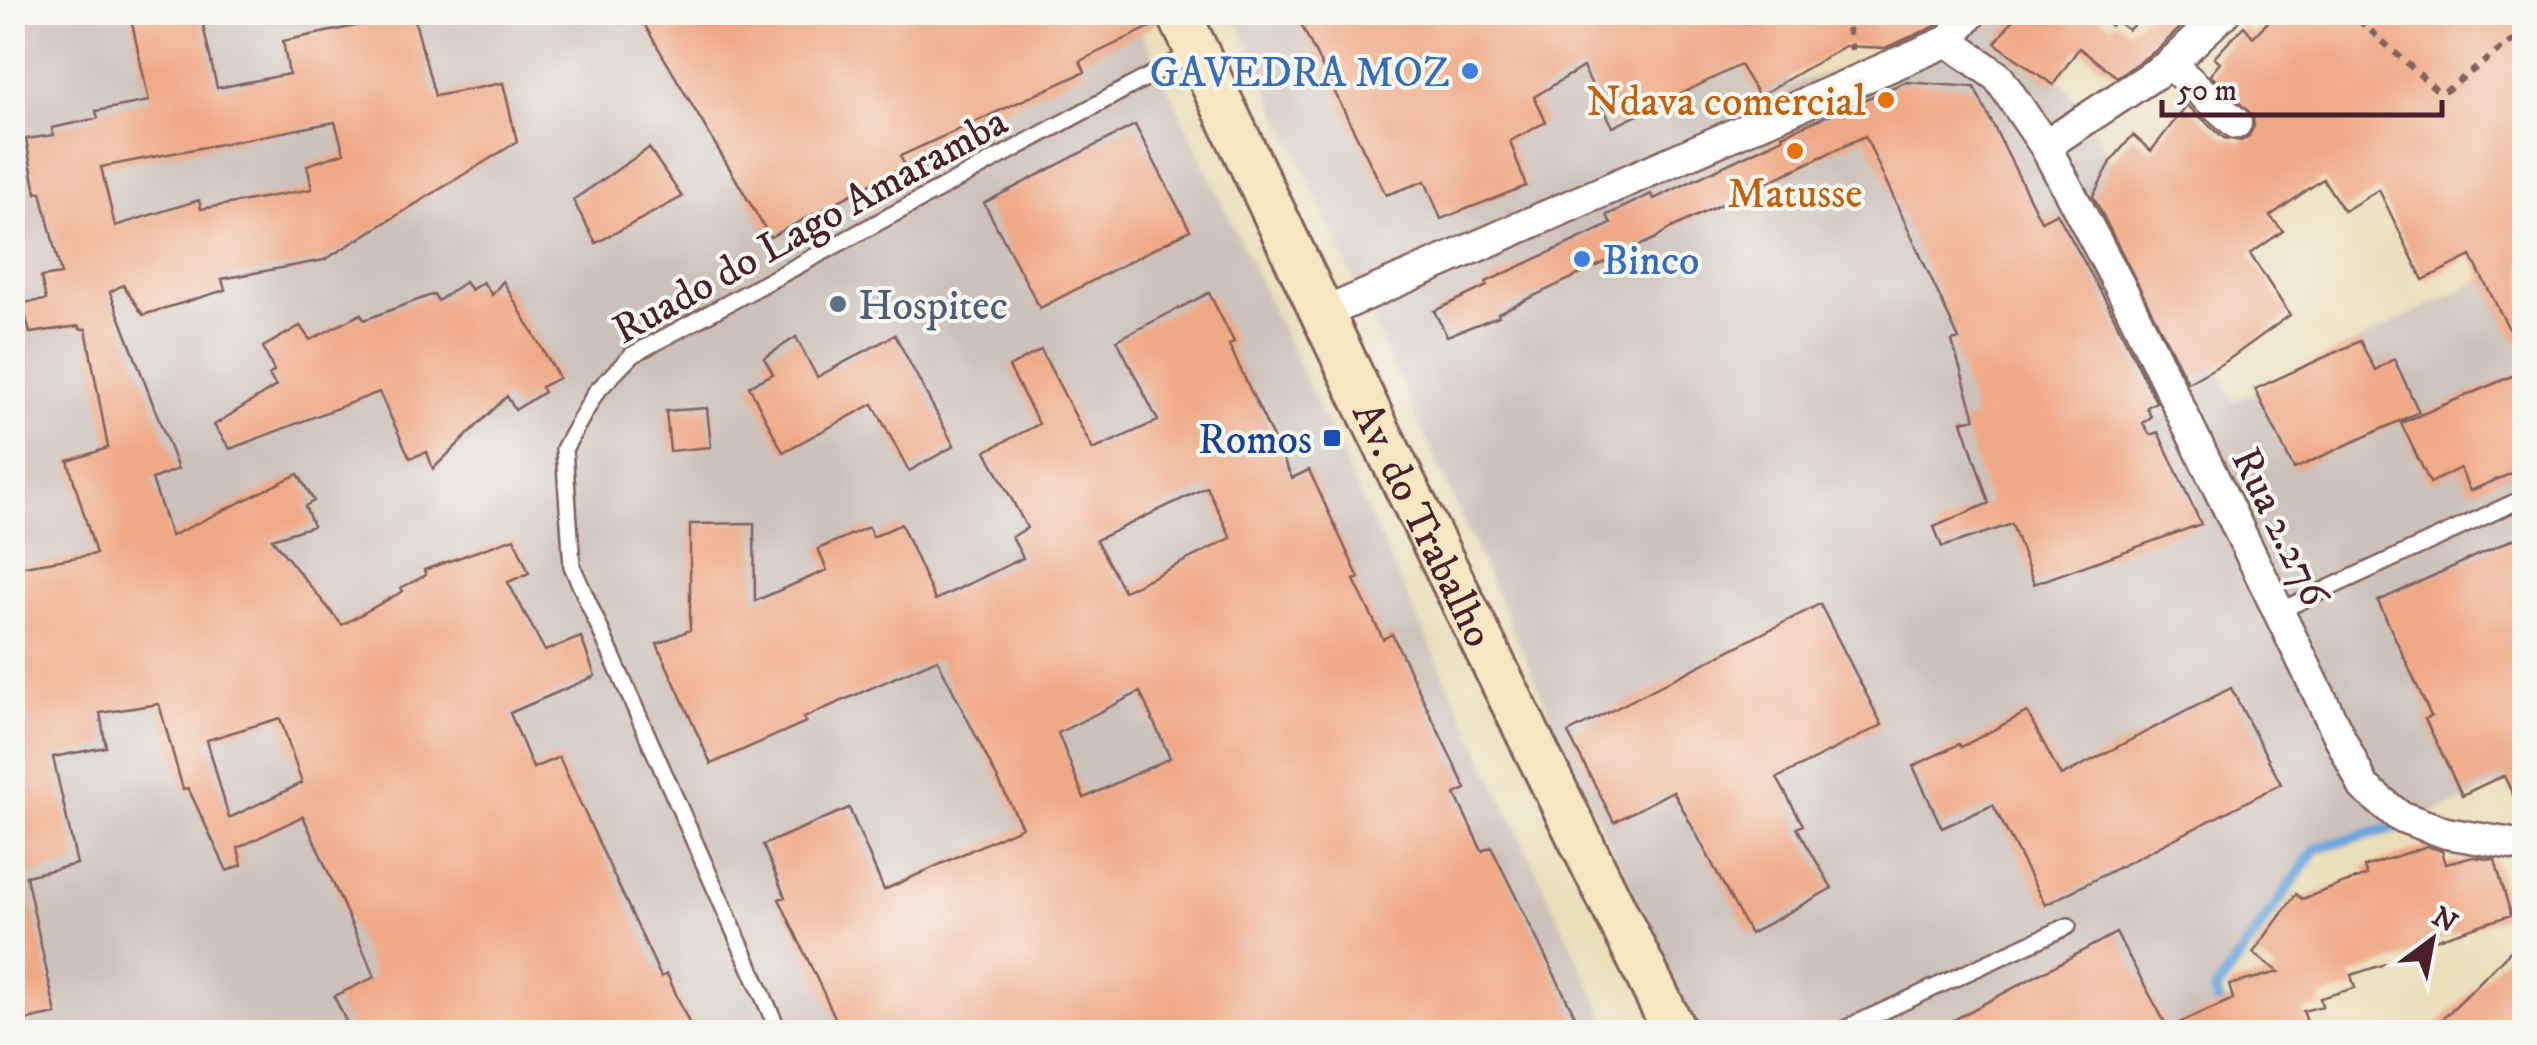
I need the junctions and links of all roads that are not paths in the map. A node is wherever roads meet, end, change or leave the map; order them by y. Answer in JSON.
{"nodes":[{"id":1,"x":1178,"y":12,"type":"edge"},
{"id":2,"x":1972,"y":12,"type":"edge"},
{"id":3,"x":2225,"y":12,"type":"edge"},
{"id":4,"x":1948,"y":41,"type":"junction"},
{"id":5,"x":1196,"y":50,"type":"junction"},
{"id":6,"x":2170,"y":64,"type":"junction"},
{"id":7,"x":2236,"y":124,"type":"dead end"},
{"id":8,"x":2045,"y":146,"type":"junction"},
{"id":9,"x":1322,"y":314,"type":"junction"},
{"id":10,"x":2524,"y":498,"type":"edge"},
{"id":11,"x":2276,"y":612,"type":"junction"},
{"id":12,"x":2524,"y":846,"type":"edge"},
{"id":13,"x":2068,"y":926,"type":"dead end"},
{"id":14,"x":779,"y":1032,"type":"edge"},
{"id":15,"x":1675,"y":1032,"type":"edge"},
{"id":16,"x":1838,"y":1032,"type":"edge"}],
"edges":[{"from":1,"to":5,"type":"main road","name":"Av. do Trabalho"},
{"from":2,"to":4,"type":"street"},
{"from":3,"to":6,"type":"street"},
{"from":4,"to":8,"type":"street","name":"Rua 2.276"},
{"from":4,"to":9,"type":"street"},
{"from":5,"to":9,"type":"main road","name":"Av. do Trabalho"},
{"from":5,"to":14,"type":"lane","name":"Ruado do Lago Amaramba"},
{"from":6,"to":7,"type":"street"},
{"from":6,"to":8,"type":"street"},
{"from":8,"to":11,"type":"street","name":"Rua 2.276"},
{"from":9,"to":15,"type":"main road","name":"Av. do Trabalho"},
{"from":10,"to":11,"type":"lane"},
{"from":11,"to":12,"type":"street","name":"Rua 2.276"},
{"from":13,"to":16,"type":"lane"}]}
